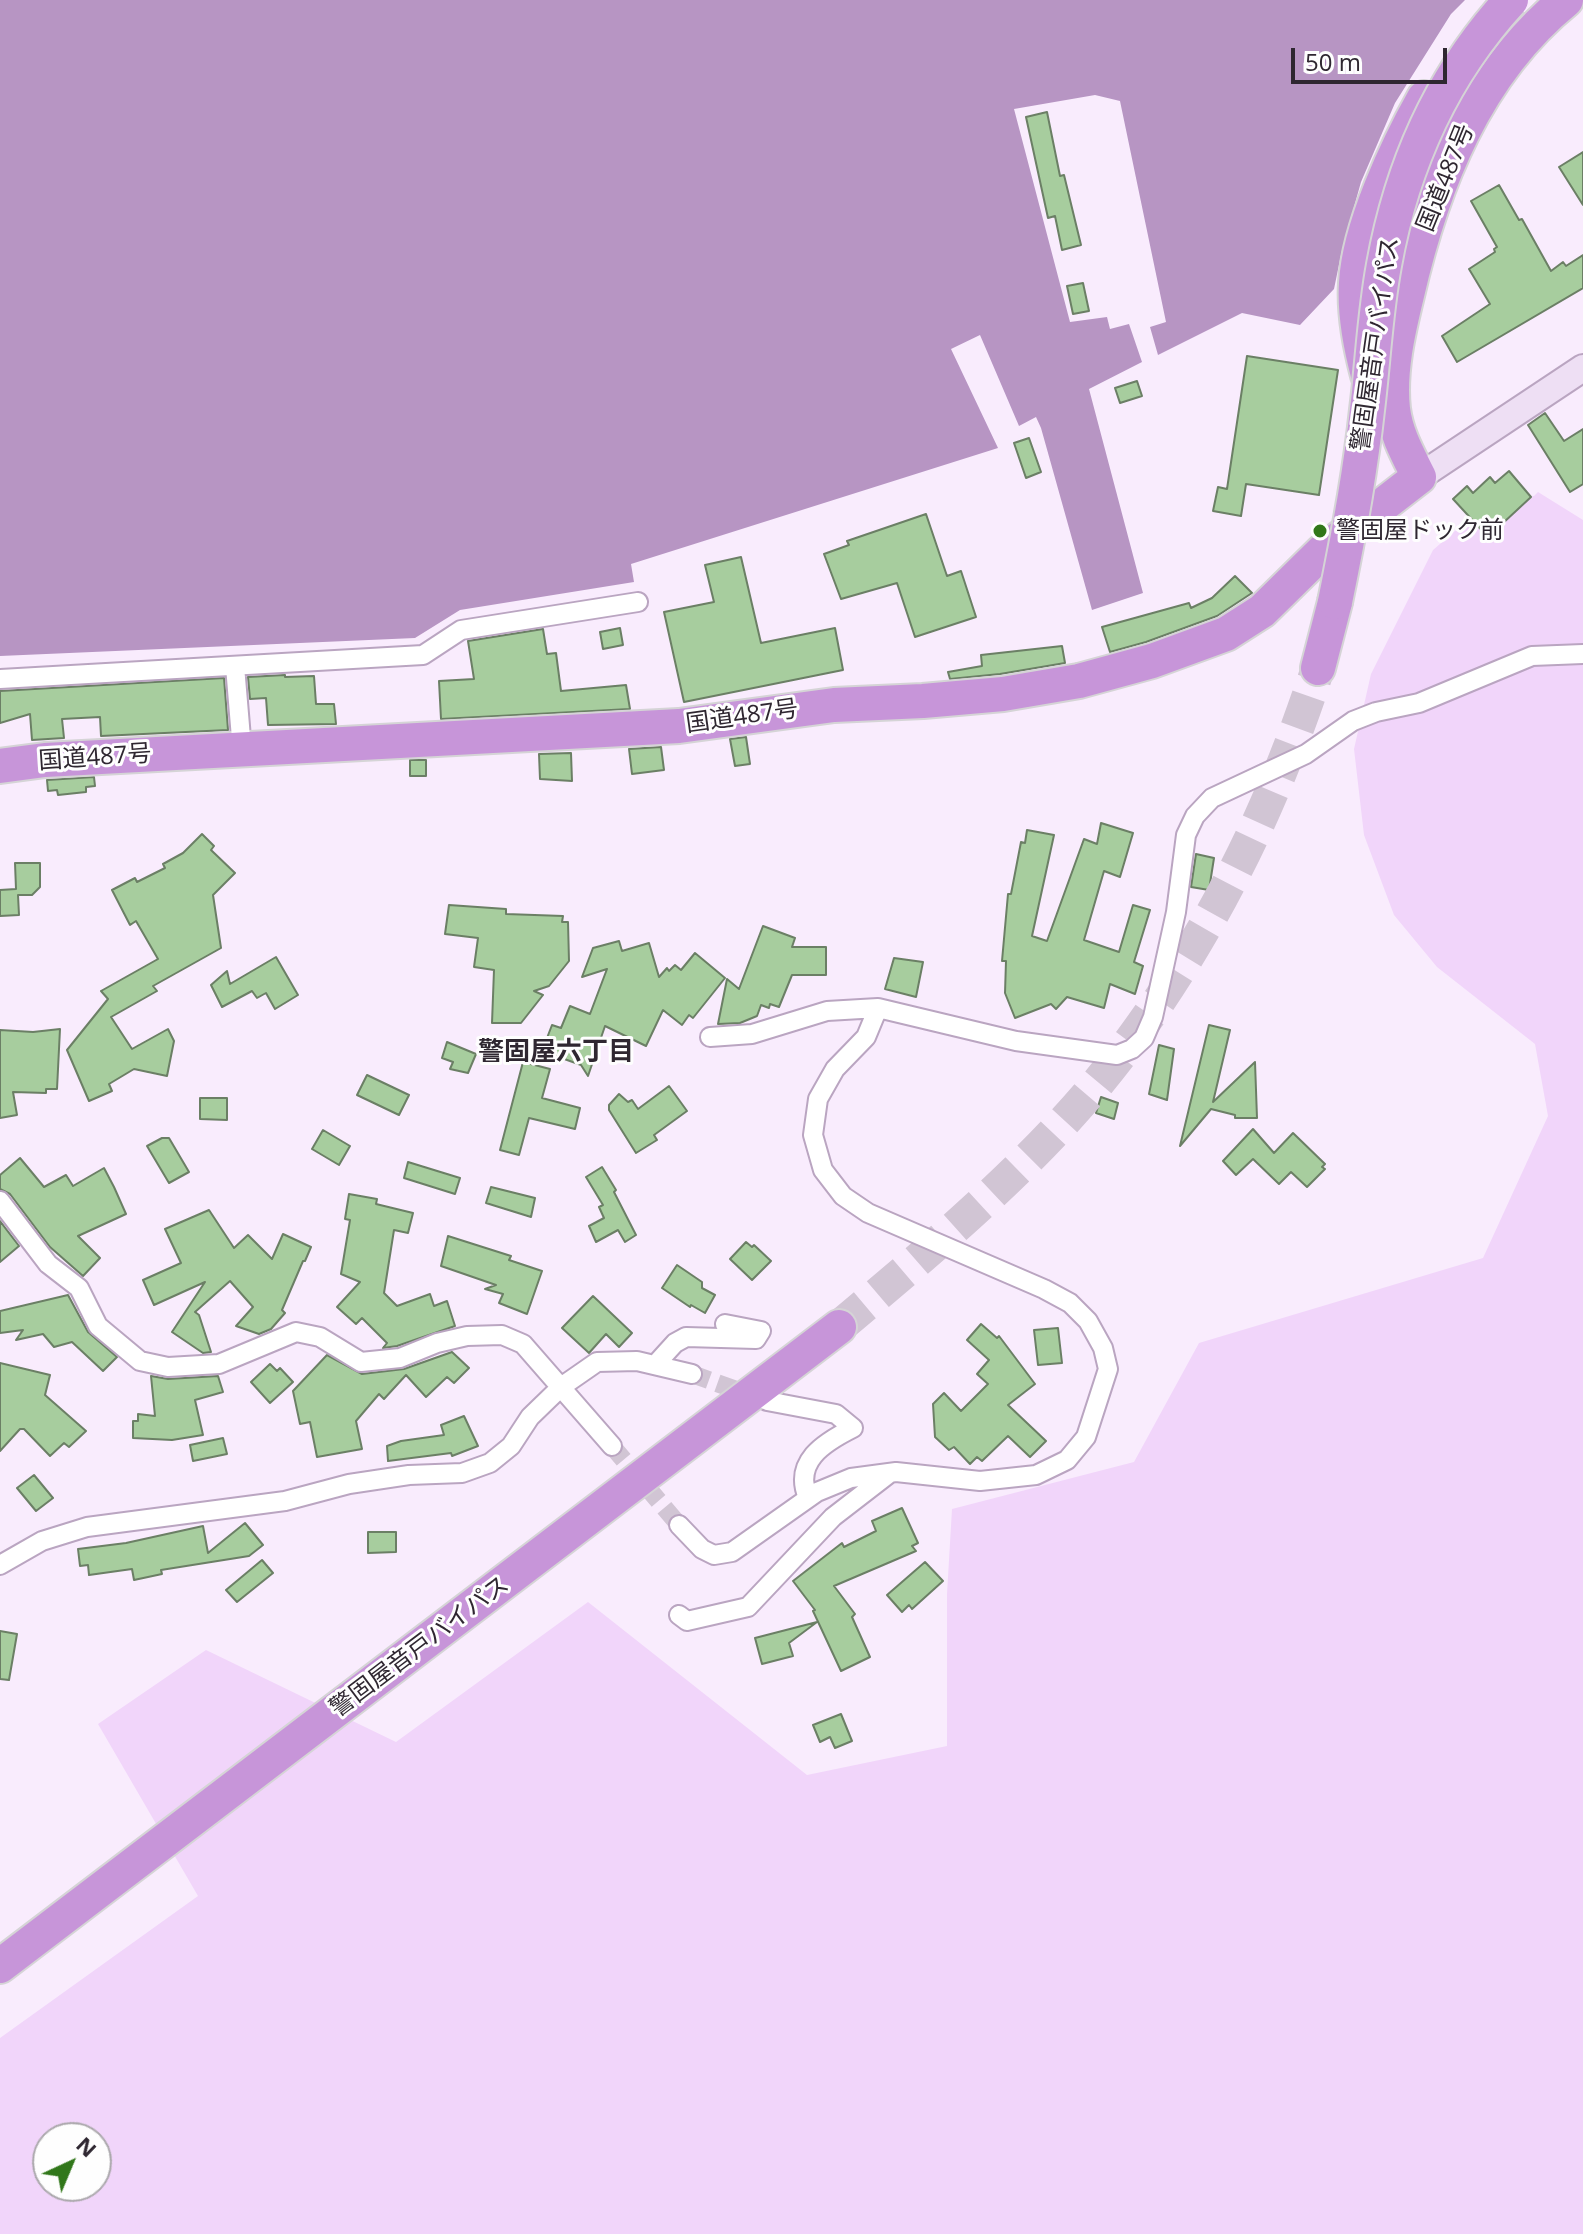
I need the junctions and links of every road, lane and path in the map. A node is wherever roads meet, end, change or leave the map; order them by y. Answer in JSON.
{"nodes":[{"id":1,"x":1495,"y":0,"type":"edge"},
{"id":2,"x":1511,"y":0,"type":"edge"},
{"id":3,"x":1566,"y":0,"type":"edge"},
{"id":4,"x":1583,"y":368,"type":"edge"},
{"id":5,"x":1370,"y":383,"type":"junction"},
{"id":6,"x":1419,"y":477,"type":"junction"},
{"id":7,"x":638,"y":602,"type":"dead end"},
{"id":8,"x":1583,"y":654,"type":"edge"},
{"id":9,"x":235,"y":666,"type":"junction"},
{"id":10,"x":1318,"y":668,"type":"tunnel mouth"},
{"id":11,"x":0,"y":679,"type":"edge"},
{"id":12,"x":242,"y":750,"type":"junction"},
{"id":13,"x":0,"y":766,"type":"edge"},
{"id":14,"x":878,"y":1008,"type":"junction"},
{"id":15,"x":710,"y":1037,"type":"dead end"},
{"id":16,"x":0,"y":1201,"type":"edge"},
{"id":17,"x":725,"y":1324,"type":"dead end"},
{"id":18,"x":839,"y":1327,"type":"tunnel mouth"},
{"id":19,"x":655,"y":1365,"type":"junction"},
{"id":20,"x":692,"y":1374,"type":"tunnel mouth"},
{"id":21,"x":561,"y":1387,"type":"junction"},
{"id":22,"x":767,"y":1401,"type":"tunnel mouth"},
{"id":23,"x":612,"y":1446,"type":"tunnel mouth"},
{"id":24,"x":890,"y":1473,"type":"junction"},
{"id":25,"x":808,"y":1498,"type":"junction"},
{"id":26,"x":679,"y":1525,"type":"tunnel mouth"},
{"id":27,"x":0,"y":1565,"type":"edge"},
{"id":28,"x":679,"y":1615,"type":"dead end"},
{"id":29,"x":2,"y":1964,"type":"edge"}],
"edges":[{"from":1,"to":5,"type":"highway"},
{"from":2,"to":5,"type":"highway","name":"警固屋音戸バイパス","bridge":true},
{"from":3,"to":6,"type":"highway","name":"国道487号"},
{"from":4,"to":6,"type":"street"},
{"from":5,"to":6,"type":"highway"},
{"from":5,"to":10,"type":"highway","name":"警固屋音戸バイパス","bridge":true},
{"from":6,"to":12,"type":"highway","name":"国道487号"},
{"from":7,"to":9,"type":"street"},
{"from":8,"to":14,"type":"street"},
{"from":9,"to":11,"type":"street"},
{"from":9,"to":12,"type":"street"},
{"from":12,"to":13,"type":"highway","name":"国道487号"},
{"from":14,"to":15,"type":"street"},
{"from":14,"to":24,"type":"street"},
{"from":16,"to":21,"type":"street"},
{"from":17,"to":19,"type":"street"},
{"from":18,"to":29,"type":"highway","name":"警固屋音戸バイパス"},
{"from":19,"to":20,"type":"street"},
{"from":19,"to":21,"type":"street"},
{"from":21,"to":23,"type":"street"},
{"from":21,"to":27,"type":"street"},
{"from":22,"to":25,"type":"street"},
{"from":24,"to":25,"type":"street"},
{"from":24,"to":28,"type":"street"},
{"from":25,"to":26,"type":"street"}]}
